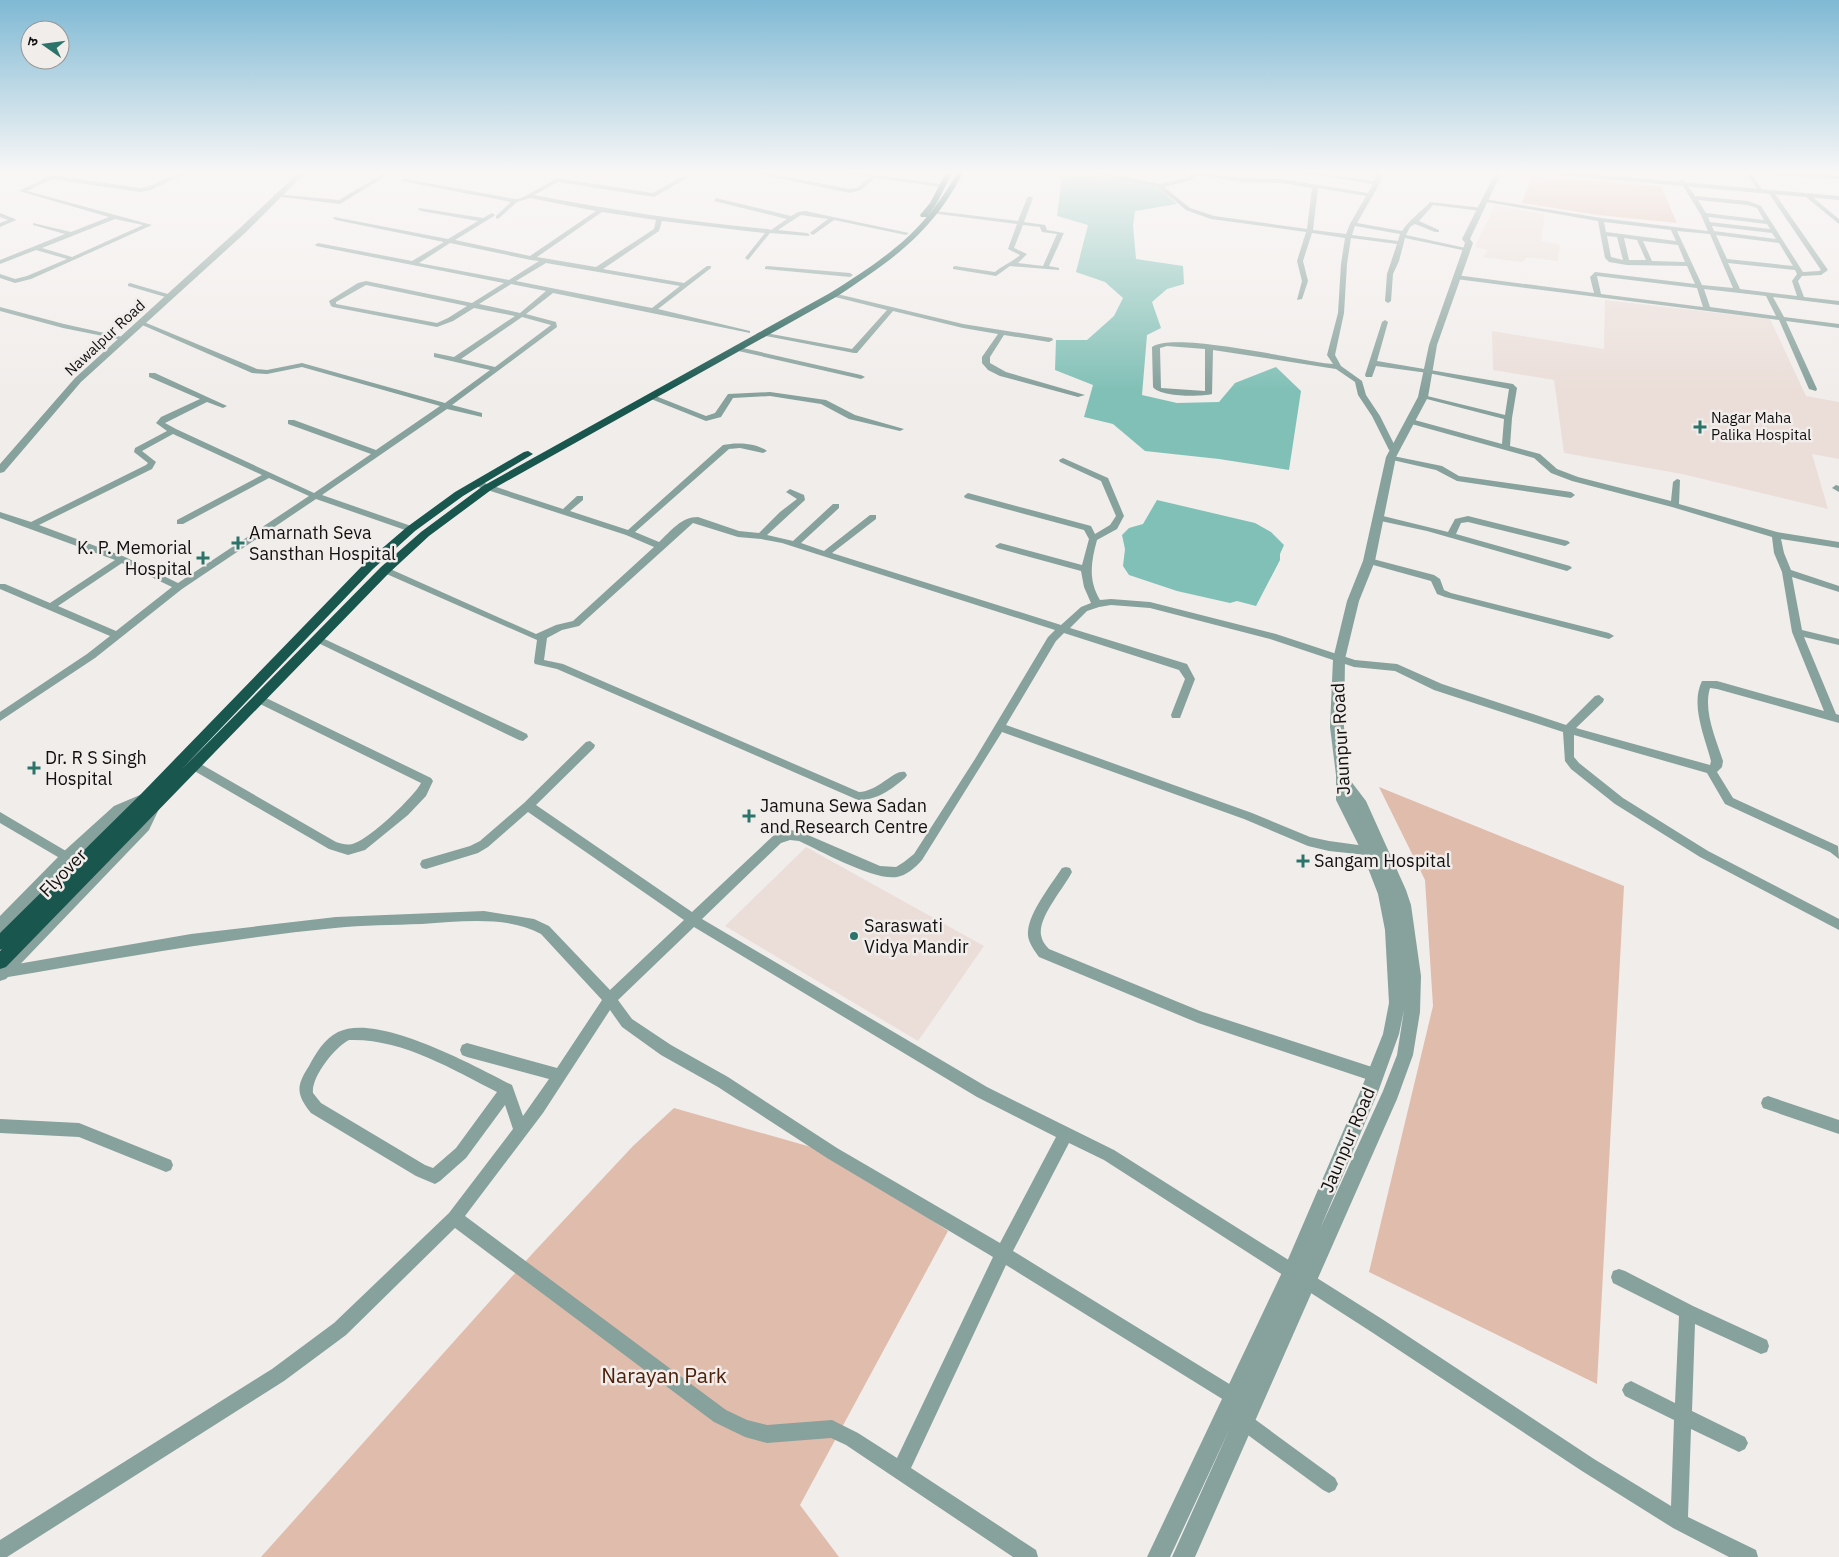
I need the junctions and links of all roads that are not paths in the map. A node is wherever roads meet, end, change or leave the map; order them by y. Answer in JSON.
{"nodes":[{"id":1,"x":1470,"y":245,"type":"edge"},
{"id":2,"x":41,"y":246,"type":"edge"},
{"id":3,"x":103,"y":246,"type":"edge"},
{"id":4,"x":225,"y":246,"type":"edge"},
{"id":5,"x":321,"y":246,"type":"edge"},
{"id":6,"x":442,"y":246,"type":"edge"},
{"id":7,"x":467,"y":246,"type":"edge"},
{"id":8,"x":549,"y":246,"type":"edge"},
{"id":9,"x":634,"y":246,"type":"edge"},
{"id":10,"x":759,"y":246,"type":"edge"},
{"id":11,"x":889,"y":246,"type":"edge"},
{"id":12,"x":903,"y":246,"type":"edge"},
{"id":13,"x":1013,"y":246,"type":"edge"},
{"id":14,"x":1055,"y":246,"type":"edge"},
{"id":15,"x":1305,"y":246,"type":"edge"},
{"id":16,"x":1347,"y":246,"type":"edge"},
{"id":17,"x":1400,"y":246,"type":"edge"},
{"id":18,"x":1606,"y":246,"type":"edge"},
{"id":19,"x":1623,"y":246,"type":"edge"},
{"id":20,"x":1642,"y":246,"type":"edge"},
{"id":21,"x":1681,"y":246,"type":"edge"},
{"id":22,"x":1717,"y":246,"type":"edge"},
{"id":23,"x":1784,"y":246,"type":"edge"},
{"id":24,"x":1809,"y":246,"type":"edge"},
{"id":25,"x":35,"y":248,"type":"junction"},
{"id":26,"x":531,"y":258,"type":"junction"},
{"id":27,"x":748,"y":258,"type":"dead end"},
{"id":28,"x":74,"y":259,"type":"junction"},
{"id":29,"x":546,"y":260,"type":"junction"},
{"id":30,"x":1724,"y":261,"type":"junction"},
{"id":31,"x":0,"y":262,"type":"edge"},
{"id":32,"x":1627,"y":263,"type":"junction"},
{"id":33,"x":1650,"y":263,"type":"junction"},
{"id":34,"x":412,"y":264,"type":"junction"},
{"id":35,"x":1013,"y":264,"type":"junction"},
{"id":36,"x":1690,"y":264,"type":"junction"},
{"id":37,"x":709,"y":267,"type":"dead end"},
{"id":38,"x":768,"y":268,"type":"dead end"},
{"id":39,"x":955,"y":268,"type":"dead end"},
{"id":40,"x":1045,"y":268,"type":"junction"},
{"id":41,"x":1057,"y":269,"type":"dead end"},
{"id":42,"x":597,"y":270,"type":"junction"},
{"id":43,"x":1799,"y":271,"type":"junction"},
{"id":44,"x":850,"y":275,"type":"junction"},
{"id":45,"x":0,"y":276,"type":"edge"},
{"id":46,"x":1456,"y":277,"type":"junction"},
{"id":47,"x":512,"y":282,"type":"junction"},
{"id":48,"x":130,"y":285,"type":"dead end"},
{"id":49,"x":686,"y":285,"type":"junction"},
{"id":50,"x":1699,"y":285,"type":"junction"},
{"id":51,"x":552,"y":290,"type":"junction"},
{"id":52,"x":1737,"y":290,"type":"junction"},
{"id":53,"x":1768,"y":294,"type":"junction"},
{"id":54,"x":833,"y":295,"type":"junction"},
{"id":55,"x":1598,"y":295,"type":"junction"},
{"id":56,"x":169,"y":296,"type":"junction"},
{"id":57,"x":1801,"y":298,"type":"junction"},
{"id":58,"x":1299,"y":299,"type":"dead end"},
{"id":59,"x":1388,"y":301,"type":"dead end"},
{"id":60,"x":1839,"y":303,"type":"edge"},
{"id":61,"x":472,"y":306,"type":"junction"},
{"id":62,"x":1707,"y":308,"type":"junction"},
{"id":63,"x":891,"y":309,"type":"junction"},
{"id":64,"x":652,"y":310,"type":"junction"},
{"id":65,"x":1,"y":311,"type":"edge"},
{"id":66,"x":521,"y":315,"type":"junction"},
{"id":67,"x":1781,"y":318,"type":"junction"},
{"id":68,"x":1385,"y":322,"type":"dead end"},
{"id":69,"x":142,"y":323,"type":"junction"},
{"id":70,"x":1839,"y":326,"type":"edge"},
{"id":71,"x":748,"y":332,"type":"junction"},
{"id":72,"x":1002,"y":332,"type":"junction"},
{"id":73,"x":760,"y":334,"type":"junction"},
{"id":74,"x":123,"y":338,"type":"junction"},
{"id":75,"x":1049,"y":340,"type":"dead end"},
{"id":76,"x":1209,"y":346,"type":"junction"},
{"id":77,"x":737,"y":348,"type":"junction"},
{"id":78,"x":436,"y":355,"type":"dead end"},
{"id":79,"x":456,"y":359,"type":"junction"},
{"id":80,"x":1373,"y":364,"type":"junction"},
{"id":81,"x":1338,"y":367,"type":"junction"},
{"id":82,"x":496,"y":369,"type":"junction"},
{"id":83,"x":1428,"y":371,"type":"junction"},
{"id":84,"x":152,"y":375,"type":"dead end"},
{"id":85,"x":1369,"y":375,"type":"dead end"},
{"id":86,"x":861,"y":377,"type":"dead end"},
{"id":87,"x":1813,"y":389,"type":"dead end"},
{"id":88,"x":1081,"y":396,"type":"dead end"},
{"id":89,"x":650,"y":397,"type":"junction"},
{"id":90,"x":1423,"y":397,"type":"junction"},
{"id":91,"x":206,"y":399,"type":"junction"},
{"id":92,"x":222,"y":406,"type":"dead end"},
{"id":93,"x":446,"y":406,"type":"junction"},
{"id":94,"x":479,"y":415,"type":"dead end"},
{"id":95,"x":1508,"y":418,"type":"junction"},
{"id":96,"x":1410,"y":421,"type":"junction"},
{"id":97,"x":291,"y":422,"type":"dead end"},
{"id":98,"x":900,"y":429,"type":"dead end"},
{"id":99,"x":173,"y":431,"type":"junction"},
{"id":100,"x":1506,"y":448,"type":"junction"},
{"id":101,"x":763,"y":451,"type":"dead end"},
{"id":102,"x":376,"y":454,"type":"junction"},
{"id":103,"x":1392,"y":454,"type":"junction"},
{"id":104,"x":1063,"y":460,"type":"dead end"},
{"id":105,"x":1,"y":468,"type":"edge"},
{"id":106,"x":268,"y":475,"type":"junction"},
{"id":107,"x":1677,"y":482,"type":"dead end"},
{"id":108,"x":477,"y":483,"type":"junction"},
{"id":109,"x":488,"y":488,"type":"junction"},
{"id":110,"x":790,"y":492,"type":"dead end"},
{"id":111,"x":1571,"y":495,"type":"dead end"},
{"id":112,"x":315,"y":496,"type":"junction"},
{"id":113,"x":968,"y":496,"type":"dead end"},
{"id":114,"x":580,"y":498,"type":"dead end"},
{"id":115,"x":1675,"y":505,"type":"junction"},
{"id":116,"x":836,"y":506,"type":"dead end"},
{"id":117,"x":564,"y":512,"type":"junction"},
{"id":118,"x":0,"y":515,"type":"edge"},
{"id":119,"x":873,"y":517,"type":"dead end"},
{"id":120,"x":1379,"y":518,"type":"junction"},
{"id":121,"x":180,"y":522,"type":"dead end"},
{"id":122,"x":32,"y":525,"type":"junction"},
{"id":123,"x":411,"y":529,"type":"junction"},
{"id":124,"x":629,"y":533,"type":"junction"},
{"id":125,"x":1451,"y":535,"type":"junction"},
{"id":126,"x":1776,"y":535,"type":"junction"},
{"id":127,"x":761,"y":536,"type":"junction"},
{"id":128,"x":1093,"y":538,"type":"junction"},
{"id":129,"x":1565,"y":543,"type":"dead end"},
{"id":130,"x":1839,"y":544,"type":"edge"},
{"id":131,"x":794,"y":545,"type":"junction"},
{"id":132,"x":661,"y":546,"type":"junction"},
{"id":133,"x":1000,"y":546,"type":"dead end"},
{"id":134,"x":825,"y":554,"type":"junction"},
{"id":135,"x":122,"y":559,"type":"junction"},
{"id":136,"x":1369,"y":562,"type":"junction"},
{"id":137,"x":1567,"y":568,"type":"dead end"},
{"id":138,"x":1085,"y":569,"type":"junction"},
{"id":139,"x":385,"y":570,"type":"junction"},
{"id":140,"x":1787,"y":572,"type":"junction"},
{"id":141,"x":2,"y":586,"type":"dead end"},
{"id":142,"x":179,"y":588,"type":"junction"},
{"id":143,"x":1839,"y":589,"type":"edge"},
{"id":144,"x":1097,"y":604,"type":"junction"},
{"id":145,"x":50,"y":607,"type":"junction"},
{"id":146,"x":1064,"y":628,"type":"junction"},
{"id":147,"x":1797,"y":632,"type":"junction"},
{"id":148,"x":118,"y":636,"type":"junction"},
{"id":149,"x":542,"y":636,"type":"junction"},
{"id":150,"x":1609,"y":636,"type":"dead end"},
{"id":151,"x":318,"y":639,"type":"junction"},
{"id":152,"x":1839,"y":642,"type":"edge"},
{"id":153,"x":1339,"y":659,"type":"junction"},
{"id":154,"x":1598,"y":699,"type":"dead end"},
{"id":155,"x":260,"y":700,"type":"junction"},
{"id":156,"x":1176,"y":716,"type":"dead end"},
{"id":157,"x":0,"y":717,"type":"edge"},
{"id":158,"x":1835,"y":718,"type":"edge"},
{"id":159,"x":1000,"y":727,"type":"junction"},
{"id":160,"x":1568,"y":729,"type":"junction"},
{"id":161,"x":523,"y":737,"type":"dead end"},
{"id":162,"x":590,"y":745,"type":"dead end"},
{"id":163,"x":195,"y":766,"type":"junction"},
{"id":164,"x":1711,"y":770,"type":"junction"},
{"id":165,"x":901,"y":775,"type":"dead end"},
{"id":166,"x":149,"y":803,"type":"junction"},
{"id":167,"x":528,"y":806,"type":"junction"},
{"id":168,"x":0,"y":818,"type":"edge"},
{"id":169,"x":1374,"y":851,"type":"junction"},
{"id":170,"x":1839,"y":854,"type":"edge"},
{"id":171,"x":67,"y":857,"type":"junction"},
{"id":172,"x":426,"y":864,"type":"dead end"},
{"id":173,"x":1066,"y":872,"type":"dead end"},
{"id":174,"x":692,"y":919,"type":"junction"},
{"id":175,"x":1839,"y":925,"type":"edge"},
{"id":176,"x":0,"y":926,"type":"edge"},
{"id":177,"x":0,"y":943,"type":"edge"},
{"id":178,"x":1,"y":969,"type":"edge"},
{"id":179,"x":610,"y":999,"type":"junction"},
{"id":180,"x":467,"y":1050,"type":"dead end"},
{"id":181,"x":559,"y":1075,"type":"junction"},
{"id":182,"x":1375,"y":1075,"type":"junction"},
{"id":183,"x":507,"y":1090,"type":"junction"},
{"id":184,"x":1768,"y":1103,"type":"dead end"},
{"id":185,"x":0,"y":1126,"type":"edge"},
{"id":186,"x":1839,"y":1127,"type":"edge"},
{"id":187,"x":521,"y":1130,"type":"junction"},
{"id":188,"x":1066,"y":1133,"type":"junction"},
{"id":189,"x":166,"y":1165,"type":"dead end"},
{"id":190,"x":454,"y":1218,"type":"junction"},
{"id":191,"x":1003,"y":1254,"type":"junction"},
{"id":192,"x":1300,"y":1276,"type":"junction"},
{"id":193,"x":1619,"y":1277,"type":"dead end"},
{"id":194,"x":1687,"y":1312,"type":"junction"},
{"id":195,"x":1761,"y":1346,"type":"dead end"},
{"id":196,"x":1631,"y":1390,"type":"dead end"},
{"id":197,"x":1243,"y":1409,"type":"junction"},
{"id":198,"x":1684,"y":1415,"type":"junction"},
{"id":199,"x":1739,"y":1443,"type":"dead end"},
{"id":200,"x":900,"y":1471,"type":"junction"},
{"id":201,"x":1329,"y":1484,"type":"dead end"},
{"id":202,"x":1679,"y":1522,"type":"junction"},
{"id":203,"x":0,"y":1551,"type":"edge"},
{"id":204,"x":1029,"y":1557,"type":"edge"},
{"id":205,"x":1158,"y":1557,"type":"edge"},
{"id":206,"x":1183,"y":1557,"type":"edge"},
{"id":207,"x":1749,"y":1557,"type":"edge"}],
"edges":[{"from":1,"to":46,"type":"street","name":"Jaunpur Road"},
{"from":2,"to":25,"type":"street"},
{"from":3,"to":28,"type":"street"},
{"from":4,"to":56,"type":"street","name":"Nawalpur Road"},
{"from":5,"to":34,"type":"street"},
{"from":6,"to":34,"type":"street"},
{"from":7,"to":26,"type":"street"},
{"from":8,"to":26,"type":"street"},
{"from":9,"to":42,"type":"street"},
{"from":10,"to":27,"type":"street"},
{"from":11,"to":44,"type":"highway"},
{"from":12,"to":54,"type":"highway"},
{"from":13,"to":35,"type":"street"},
{"from":14,"to":40,"type":"street"},
{"from":15,"to":58,"type":"street"},
{"from":16,"to":81,"type":"street"},
{"from":17,"to":59,"type":"street"},
{"from":18,"to":32,"type":"street"},
{"from":19,"to":32,"type":"street"},
{"from":20,"to":33,"type":"street"},
{"from":21,"to":36,"type":"street"},
{"from":22,"to":30,"type":"street"},
{"from":23,"to":43,"type":"street"},
{"from":24,"to":43,"type":"street"},
{"from":25,"to":28,"type":"street"},
{"from":25,"to":31,"type":"street"},
{"from":26,"to":29,"type":"street"},
{"from":28,"to":45,"type":"street"},
{"from":29,"to":42,"type":"street"},
{"from":29,"to":47,"type":"street"},
{"from":30,"to":43,"type":"street"},
{"from":30,"to":52,"type":"street"},
{"from":32,"to":33,"type":"street"},
{"from":33,"to":36,"type":"street"},
{"from":34,"to":47,"type":"street"},
{"from":35,"to":39,"type":"street"},
{"from":35,"to":40,"type":"street"},
{"from":36,"to":50,"type":"street"},
{"from":37,"to":49,"type":"street"},
{"from":38,"to":44,"type":"street"},
{"from":40,"to":41,"type":"street"},
{"from":42,"to":49,"type":"street"},
{"from":43,"to":57,"type":"street"},
{"from":44,"to":71,"type":"highway"},
{"from":46,"to":55,"type":"street"},
{"from":46,"to":83,"type":"street","name":"Jaunpur Road"},
{"from":47,"to":51,"type":"street"},
{"from":47,"to":61,"type":"street"},
{"from":48,"to":56,"type":"street"},
{"from":49,"to":64,"type":"street"},
{"from":50,"to":52,"type":"street"},
{"from":50,"to":55,"type":"street"},
{"from":50,"to":62,"type":"street"},
{"from":51,"to":64,"type":"street"},
{"from":51,"to":66,"type":"street"},
{"from":52,"to":53,"type":"street"},
{"from":53,"to":57,"type":"street"},
{"from":53,"to":67,"type":"street"},
{"from":54,"to":63,"type":"street"},
{"from":54,"to":73,"type":"highway"},
{"from":55,"to":62,"type":"street"},
{"from":56,"to":69,"type":"street","name":"Nawalpur Road"},
{"from":57,"to":60,"type":"street"},
{"from":61,"to":61,"type":"street"},
{"from":61,"to":66,"type":"street"},
{"from":62,"to":67,"type":"street"},
{"from":63,"to":72,"type":"street"},
{"from":63,"to":73,"type":"street"},
{"from":64,"to":71,"type":"street"},
{"from":65,"to":74,"type":"street"},
{"from":66,"to":79,"type":"street"},
{"from":66,"to":82,"type":"street"},
{"from":67,"to":70,"type":"street"},
{"from":67,"to":87,"type":"street"},
{"from":68,"to":80,"type":"street"},
{"from":69,"to":74,"type":"street","name":"Nawalpur Road"},
{"from":69,"to":93,"type":"street"},
{"from":71,"to":108,"type":"highway"},
{"from":72,"to":75,"type":"street"},
{"from":72,"to":88,"type":"street"},
{"from":73,"to":77,"type":"highway"},
{"from":74,"to":105,"type":"street","name":"Nawalpur Road"},
{"from":76,"to":76,"type":"street"},
{"from":76,"to":81,"type":"street"},
{"from":77,"to":86,"type":"street"},
{"from":77,"to":89,"type":"highway"},
{"from":78,"to":79,"type":"street"},
{"from":79,"to":82,"type":"street"},
{"from":80,"to":83,"type":"street"},
{"from":80,"to":85,"type":"street"},
{"from":81,"to":103,"type":"street"},
{"from":82,"to":93,"type":"street"},
{"from":83,"to":90,"type":"street","name":"Jaunpur Road"},
{"from":83,"to":95,"type":"street"},
{"from":84,"to":91,"type":"street"},
{"from":89,"to":98,"type":"street"},
{"from":89,"to":109,"type":"highway"},
{"from":90,"to":95,"type":"street"},
{"from":90,"to":96,"type":"street","name":"Jaunpur Road"},
{"from":91,"to":92,"type":"street"},
{"from":91,"to":99,"type":"street"},
{"from":93,"to":94,"type":"street"},
{"from":93,"to":102,"type":"street"},
{"from":95,"to":100,"type":"street"},
{"from":96,"to":100,"type":"street"},
{"from":96,"to":103,"type":"street","name":"Jaunpur Road"},
{"from":97,"to":102,"type":"street"},
{"from":99,"to":106,"type":"street"},
{"from":99,"to":122,"type":"street"},
{"from":100,"to":115,"type":"street"},
{"from":101,"to":124,"type":"street"},
{"from":102,"to":112,"type":"street"},
{"from":103,"to":111,"type":"street"},
{"from":103,"to":120,"type":"street","name":"Jaunpur Road"},
{"from":104,"to":128,"type":"street"},
{"from":106,"to":112,"type":"street"},
{"from":106,"to":121,"type":"street"},
{"from":107,"to":115,"type":"street"},
{"from":108,"to":109,"type":"street"},
{"from":108,"to":123,"type":"highway"},
{"from":109,"to":117,"type":"street"},
{"from":109,"to":139,"type":"highway"},
{"from":110,"to":127,"type":"street"},
{"from":112,"to":123,"type":"street"},
{"from":112,"to":142,"type":"street"},
{"from":113,"to":128,"type":"street"},
{"from":114,"to":117,"type":"street"},
{"from":115,"to":126,"type":"street"},
{"from":116,"to":131,"type":"street"},
{"from":117,"to":124,"type":"street"},
{"from":118,"to":122,"type":"street"},
{"from":119,"to":134,"type":"street"},
{"from":120,"to":125,"type":"street"},
{"from":120,"to":136,"type":"street","name":"Jaunpur Road"},
{"from":122,"to":135,"type":"street"},
{"from":123,"to":166,"type":"highway"},
{"from":124,"to":132,"type":"street"},
{"from":125,"to":129,"type":"street"},
{"from":125,"to":137,"type":"street"},
{"from":126,"to":130,"type":"street"},
{"from":126,"to":140,"type":"street"},
{"from":127,"to":131,"type":"street"},
{"from":127,"to":132,"type":"street"},
{"from":128,"to":138,"type":"street"},
{"from":131,"to":134,"type":"street"},
{"from":132,"to":149,"type":"street"},
{"from":133,"to":138,"type":"street"},
{"from":134,"to":146,"type":"street"},
{"from":135,"to":142,"type":"street"},
{"from":135,"to":145,"type":"street"},
{"from":136,"to":150,"type":"street"},
{"from":136,"to":153,"type":"street","name":"Jaunpur Road"},
{"from":138,"to":144,"type":"street"},
{"from":139,"to":149,"type":"street"},
{"from":139,"to":151,"type":"highway"},
{"from":140,"to":143,"type":"street"},
{"from":140,"to":147,"type":"street"},
{"from":141,"to":145,"type":"street"},
{"from":142,"to":148,"type":"street"},
{"from":144,"to":146,"type":"street"},
{"from":144,"to":153,"type":"street"},
{"from":145,"to":148,"type":"street"},
{"from":146,"to":156,"type":"street"},
{"from":146,"to":159,"type":"street"},
{"from":147,"to":152,"type":"street"},
{"from":147,"to":158,"type":"street"},
{"from":148,"to":157,"type":"street"},
{"from":149,"to":165,"type":"street"},
{"from":151,"to":155,"type":"highway"},
{"from":151,"to":161,"type":"street"},
{"from":153,"to":160,"type":"street"},
{"from":153,"to":169,"type":"street","name":"Jaunpur Road"},
{"from":154,"to":160,"type":"street"},
{"from":155,"to":163,"type":"highway"},
{"from":155,"to":163,"type":"street"},
{"from":158,"to":164,"type":"street"},
{"from":159,"to":169,"type":"street"},
{"from":159,"to":174,"type":"street"},
{"from":160,"to":164,"type":"street"},
{"from":160,"to":175,"type":"street"},
{"from":162,"to":167,"type":"street"},
{"from":163,"to":166,"type":"highway"},
{"from":164,"to":170,"type":"street"},
{"from":166,"to":171,"type":"street"},
{"from":166,"to":177,"type":"highway","name":"Flyover"},
{"from":166,"to":178,"type":"street"},
{"from":167,"to":172,"type":"street"},
{"from":167,"to":174,"type":"street"},
{"from":168,"to":171,"type":"street"},
{"from":169,"to":182,"type":"street","name":"Jaunpur Road"},
{"from":169,"to":192,"type":"street"},
{"from":171,"to":176,"type":"street"},
{"from":173,"to":182,"type":"street"},
{"from":174,"to":179,"type":"street"},
{"from":174,"to":188,"type":"street"},
{"from":178,"to":179,"type":"street"},
{"from":179,"to":181,"type":"street"},
{"from":179,"to":191,"type":"street"},
{"from":180,"to":181,"type":"street"},
{"from":181,"to":187,"type":"street"},
{"from":182,"to":192,"type":"street","name":"Jaunpur Road"},
{"from":183,"to":183,"type":"street"},
{"from":183,"to":187,"type":"street"},
{"from":184,"to":186,"type":"street"},
{"from":185,"to":189,"type":"street"},
{"from":187,"to":190,"type":"street"},
{"from":188,"to":191,"type":"street"},
{"from":188,"to":192,"type":"street"},
{"from":190,"to":200,"type":"street"},
{"from":190,"to":203,"type":"street"},
{"from":191,"to":197,"type":"street"},
{"from":191,"to":200,"type":"street"},
{"from":192,"to":197,"type":"street","name":"Jaunpur Road"},
{"from":192,"to":202,"type":"street"},
{"from":193,"to":194,"type":"street"},
{"from":194,"to":195,"type":"street"},
{"from":194,"to":198,"type":"street"},
{"from":196,"to":198,"type":"street"},
{"from":197,"to":201,"type":"street"},
{"from":197,"to":205,"type":"street","name":"Jaunpur Road"},
{"from":197,"to":206,"type":"street"},
{"from":198,"to":199,"type":"street"},
{"from":198,"to":202,"type":"street"},
{"from":200,"to":204,"type":"street"},
{"from":202,"to":207,"type":"street"}]}
